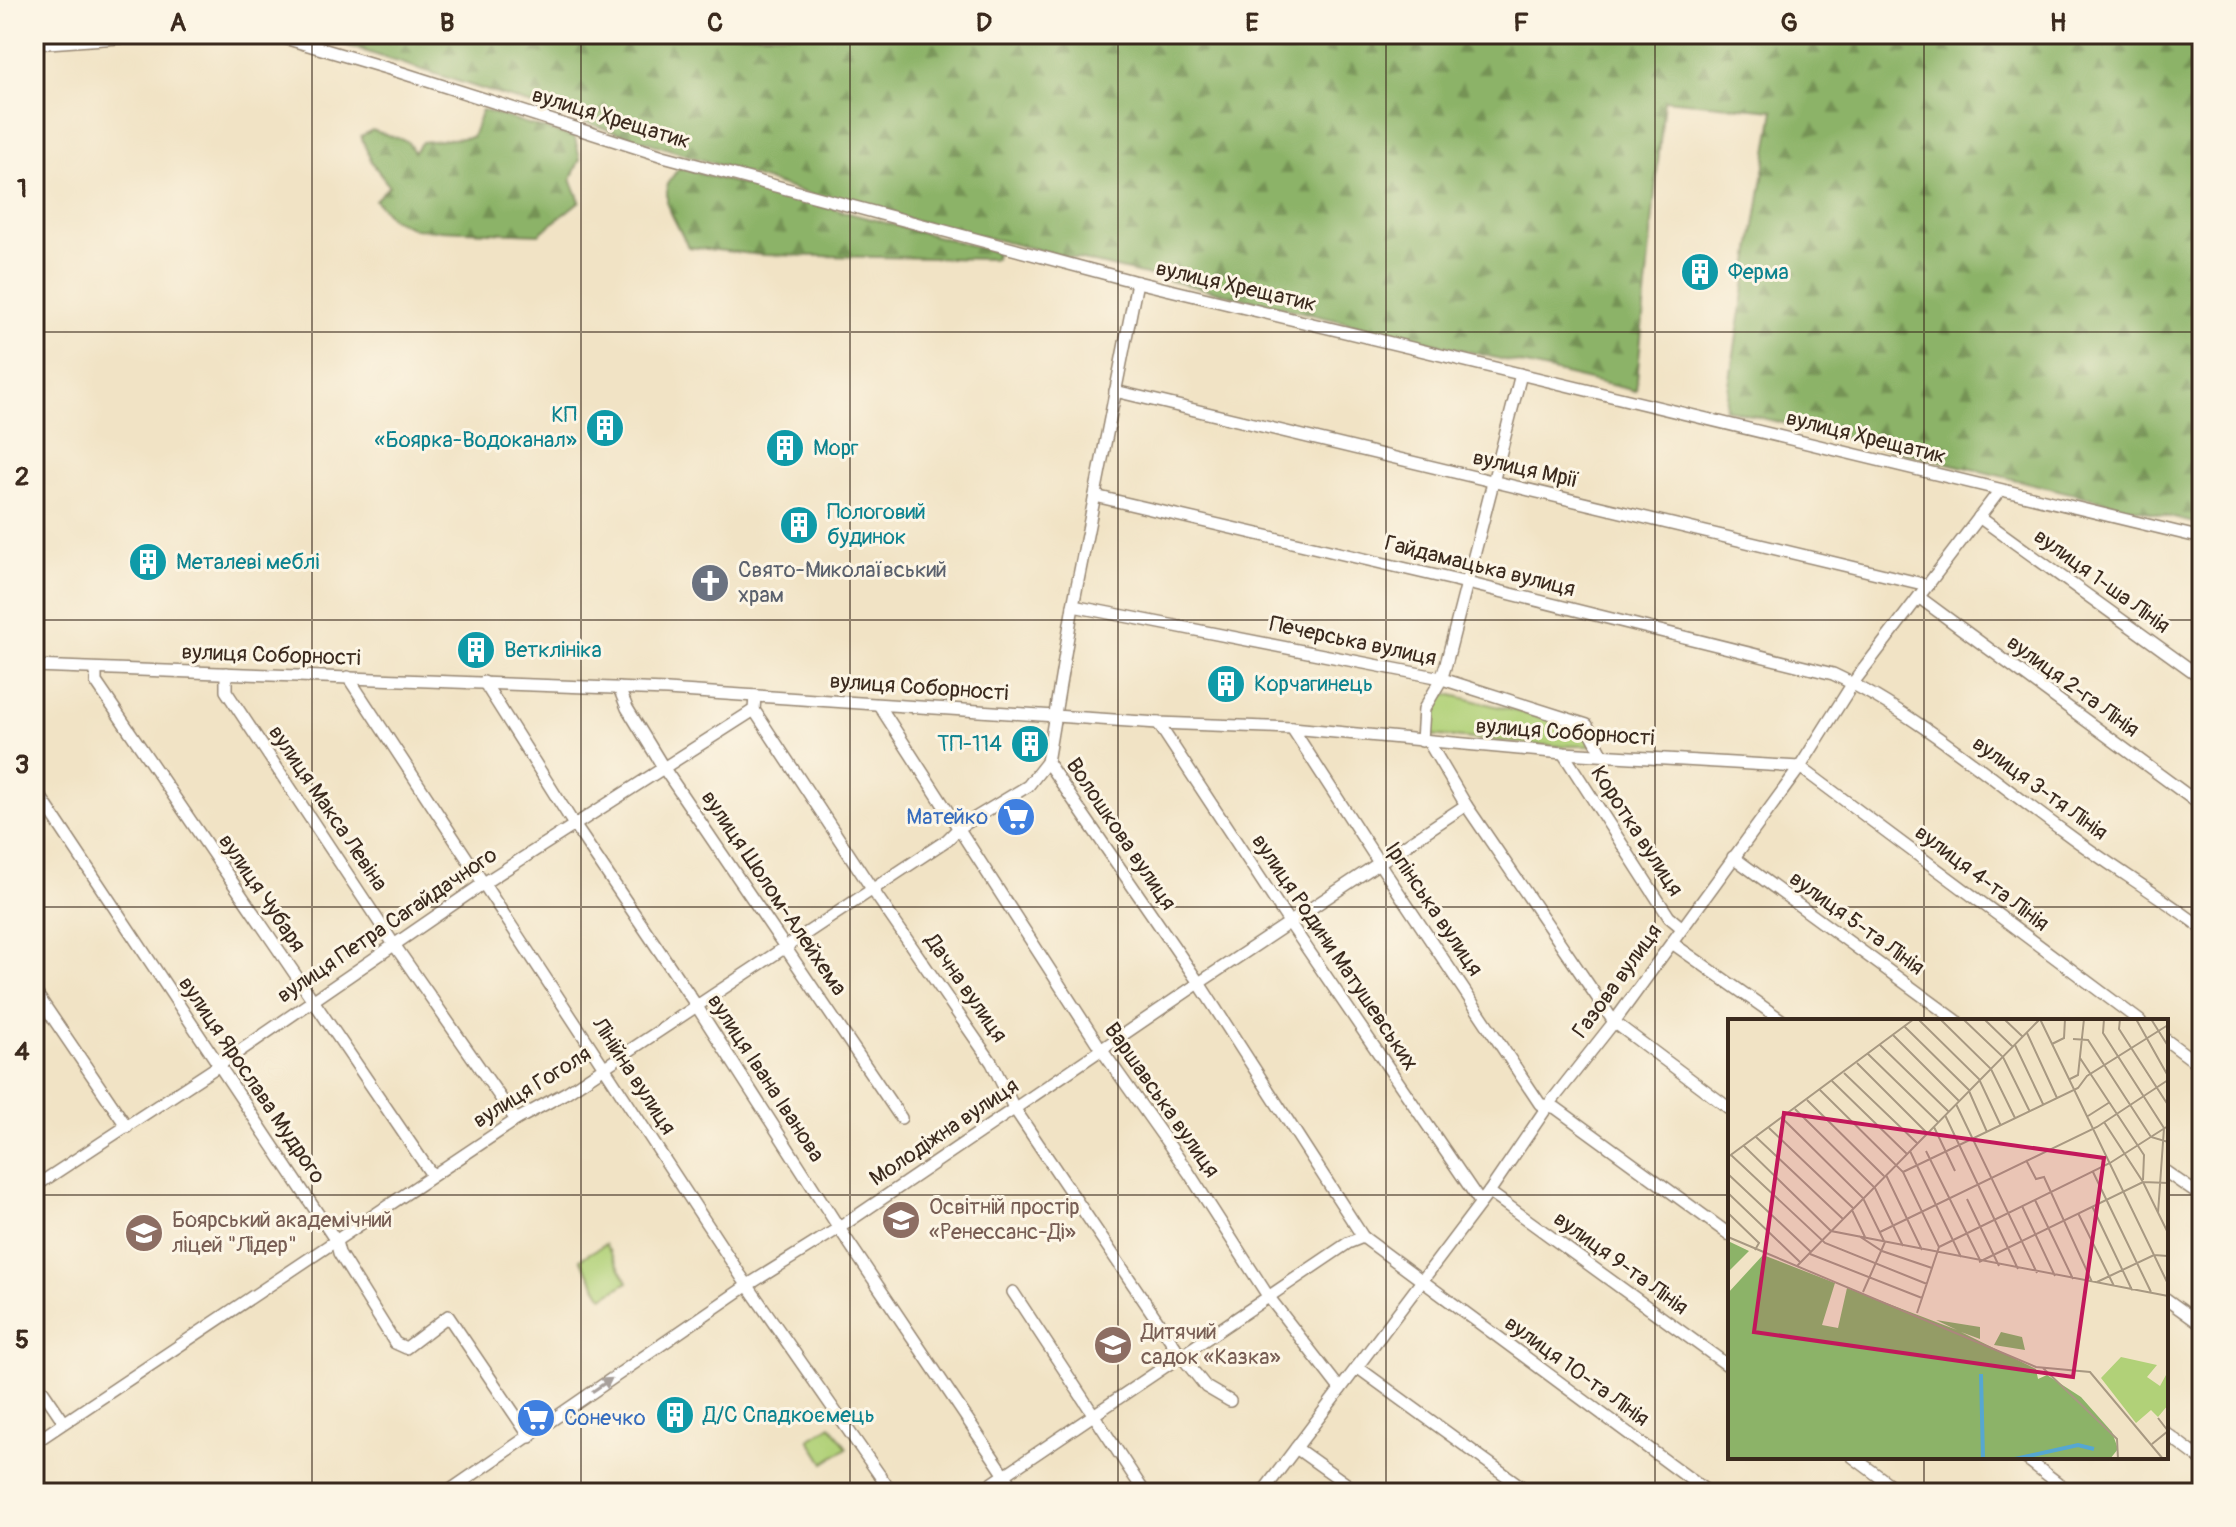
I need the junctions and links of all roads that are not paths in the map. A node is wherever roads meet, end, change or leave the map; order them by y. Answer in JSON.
{"nodes":[{"id":1,"x":174,"y":34,"type":"edge"},
{"id":2,"x":271,"y":34,"type":"edge"},
{"id":3,"x":34,"y":44,"type":"edge"},
{"id":4,"x":1137,"y":282,"type":"junction"},
{"id":5,"x":1521,"y":374,"type":"junction"},
{"id":6,"x":1115,"y":391,"type":"junction"},
{"id":7,"x":1492,"y":481,"type":"junction"},
{"id":8,"x":2000,"y":490,"type":"junction"},
{"id":9,"x":1095,"y":496,"type":"junction"},
{"id":10,"x":1979,"y":517,"type":"junction"},
{"id":11,"x":2202,"y":538,"type":"edge"},
{"id":12,"x":1467,"y":583,"type":"junction"},
{"id":13,"x":1927,"y":585,"type":"junction"},
{"id":14,"x":1920,"y":598,"type":"junction"},
{"id":15,"x":1073,"y":606,"type":"junction"},
{"id":16,"x":34,"y":666,"type":"edge"},
{"id":17,"x":96,"y":669,"type":"junction"},
{"id":18,"x":226,"y":673,"type":"junction"},
{"id":19,"x":348,"y":677,"type":"junction"},
{"id":20,"x":2202,"y":678,"type":"edge"},
{"id":21,"x":1441,"y":680,"type":"junction"},
{"id":22,"x":484,"y":682,"type":"junction"},
{"id":23,"x":1853,"y":683,"type":"junction"},
{"id":24,"x":619,"y":688,"type":"junction"},
{"id":25,"x":755,"y":696,"type":"junction"},
{"id":26,"x":879,"y":705,"type":"junction"},
{"id":27,"x":754,"y":710,"type":"junction"},
{"id":28,"x":1054,"y":716,"type":"junction"},
{"id":29,"x":1158,"y":723,"type":"junction"},
{"id":30,"x":1292,"y":728,"type":"junction"},
{"id":31,"x":1425,"y":741,"type":"junction"},
{"id":32,"x":1563,"y":753,"type":"junction"},
{"id":33,"x":1603,"y":755,"type":"junction"},
{"id":34,"x":1047,"y":762,"type":"junction"},
{"id":35,"x":663,"y":767,"type":"junction"},
{"id":36,"x":1800,"y":767,"type":"junction"},
{"id":37,"x":34,"y":787,"type":"edge"},
{"id":38,"x":1466,"y":805,"type":"junction"},
{"id":39,"x":2202,"y":806,"type":"edge"},
{"id":40,"x":573,"y":823,"type":"junction"},
{"id":41,"x":960,"y":827,"type":"junction"},
{"id":42,"x":1733,"y":857,"type":"junction"},
{"id":43,"x":1379,"y":863,"type":"junction"},
{"id":44,"x":484,"y":883,"type":"junction"},
{"id":45,"x":872,"y":889,"type":"junction"},
{"id":46,"x":1289,"y":922,"type":"junction"},
{"id":47,"x":1681,"y":927,"type":"junction"},
{"id":48,"x":2202,"y":928,"type":"edge"},
{"id":49,"x":393,"y":943,"type":"junction"},
{"id":50,"x":1672,"y":943,"type":"junction"},
{"id":51,"x":786,"y":946,"type":"junction"},
{"id":52,"x":1199,"y":983,"type":"junction"},
{"id":53,"x":34,"y":990,"type":"edge"},
{"id":54,"x":311,"y":1000,"type":"junction"},
{"id":55,"x":696,"y":1005,"type":"junction"},
{"id":56,"x":1780,"y":1019,"type":"edge"},
{"id":57,"x":1954,"y":1019,"type":"edge"},
{"id":58,"x":2137,"y":1019,"type":"edge"},
{"id":59,"x":1614,"y":1022,"type":"junction"},
{"id":60,"x":2168,"y":1042,"type":"edge"},
{"id":61,"x":1101,"y":1049,"type":"junction"},
{"id":62,"x":604,"y":1065,"type":"junction"},
{"id":63,"x":218,"y":1066,"type":"junction"},
{"id":64,"x":2202,"y":1067,"type":"edge"},
{"id":65,"x":1547,"y":1107,"type":"junction"},
{"id":66,"x":1014,"y":1108,"type":"junction"},
{"id":67,"x":1728,"y":1108,"type":"edge"},
{"id":68,"x":901,"y":1118,"type":"dead end"},
{"id":69,"x":516,"y":1120,"type":"junction"},
{"id":70,"x":127,"y":1127,"type":"junction"},
{"id":71,"x":2168,"y":1173,"type":"edge"},
{"id":72,"x":432,"y":1175,"type":"junction"},
{"id":73,"x":35,"y":1185,"type":"edge"},
{"id":74,"x":1489,"y":1192,"type":"junction"},
{"id":75,"x":2202,"y":1197,"type":"edge"},
{"id":76,"x":1480,"y":1202,"type":"junction"},
{"id":77,"x":839,"y":1228,"type":"junction"},
{"id":78,"x":1728,"y":1234,"type":"edge"},
{"id":79,"x":1363,"y":1237,"type":"junction"},
{"id":80,"x":336,"y":1241,"type":"junction"},
{"id":81,"x":1421,"y":1281,"type":"junction"},
{"id":82,"x":748,"y":1285,"type":"junction"},
{"id":83,"x":1013,"y":1292,"type":"dead end"},
{"id":84,"x":1268,"y":1296,"type":"junction"},
{"id":85,"x":2168,"y":1300,"type":"edge"},
{"id":86,"x":2202,"y":1325,"type":"edge"},
{"id":87,"x":1182,"y":1357,"type":"junction"},
{"id":88,"x":1728,"y":1366,"type":"edge"},
{"id":89,"x":1357,"y":1367,"type":"junction"},
{"id":90,"x":34,"y":1378,"type":"edge"},
{"id":91,"x":1340,"y":1389,"type":"junction"},
{"id":92,"x":1230,"y":1401,"type":"dead end"},
{"id":93,"x":1094,"y":1416,"type":"junction"},
{"id":94,"x":64,"y":1422,"type":"junction"},
{"id":95,"x":2168,"y":1434,"type":"edge"},
{"id":96,"x":530,"y":1437,"type":"junction"},
{"id":97,"x":34,"y":1443,"type":"edge"},
{"id":98,"x":1296,"y":1448,"type":"junction"},
{"id":99,"x":1856,"y":1459,"type":"edge"},
{"id":100,"x":2027,"y":1459,"type":"edge"},
{"id":101,"x":2202,"y":1460,"type":"edge"},
{"id":102,"x":1005,"y":1475,"type":"junction"},
{"id":103,"x":446,"y":1493,"type":"edge"},
{"id":104,"x":892,"y":1493,"type":"edge"},
{"id":105,"x":978,"y":1493,"type":"edge"},
{"id":106,"x":1017,"y":1493,"type":"edge"},
{"id":107,"x":1145,"y":1493,"type":"edge"},
{"id":108,"x":1262,"y":1493,"type":"edge"},
{"id":109,"x":1359,"y":1493,"type":"edge"},
{"id":110,"x":1530,"y":1493,"type":"edge"},
{"id":111,"x":1709,"y":1493,"type":"edge"},
{"id":112,"x":1901,"y":1493,"type":"edge"},
{"id":113,"x":2071,"y":1493,"type":"edge"}],
"edges":[{"from":1,"to":3,"type":"street"},
{"from":2,"to":4,"type":"street","name":"вулиця Хрещатик"},
{"from":4,"to":5,"type":"street","name":"вулиця Хрещатик"},
{"from":4,"to":6,"type":"street","name":"Волошкова вулиця"},
{"from":5,"to":7,"type":"street"},
{"from":5,"to":8,"type":"street","name":"вулиця Хрещатик"},
{"from":6,"to":7,"type":"street","name":"вулиця Мрії"},
{"from":6,"to":9,"type":"street","name":"Волошкова вулиця"},
{"from":7,"to":12,"type":"street"},
{"from":7,"to":13,"type":"street","name":"вулиця Мрії"},
{"from":8,"to":10,"type":"street","name":"Газова вулиця"},
{"from":8,"to":11,"type":"street","name":"вулиця Хрещатик"},
{"from":9,"to":12,"type":"street","name":"Гайдамацька вулиця"},
{"from":9,"to":15,"type":"street","name":"Волошкова вулиця"},
{"from":10,"to":13,"type":"street","name":"Газова вулиця"},
{"from":10,"to":20,"type":"street","name":"вулиця 1-ша Лінія"},
{"from":12,"to":21,"type":"street"},
{"from":12,"to":23,"type":"street","name":"Гайдамацька вулиця"},
{"from":13,"to":14,"type":"street","name":"Газова вулиця"},
{"from":14,"to":23,"type":"street","name":"Газова вулиця"},
{"from":14,"to":39,"type":"street","name":"вулиця 2-га Лінія"},
{"from":15,"to":21,"type":"street","name":"Печерська вулиця"},
{"from":15,"to":28,"type":"street","name":"Волошкова вулиця"},
{"from":16,"to":17,"type":"street","name":"вулиця Соборності"},
{"from":17,"to":18,"type":"street","name":"вулиця Соборності"},
{"from":17,"to":54,"type":"street","name":"вулиця Чубаря"},
{"from":18,"to":19,"type":"street","name":"вулиця Соборності"},
{"from":18,"to":49,"type":"street","name":"вулиця Макса Левіна"},
{"from":19,"to":22,"type":"street","name":"вулиця Соборності"},
{"from":19,"to":44,"type":"street","name":"Лінійна вулиця"},
{"from":21,"to":31,"type":"street"},
{"from":21,"to":33,"type":"street","name":"Печерська вулиця"},
{"from":22,"to":24,"type":"street","name":"вулиця Соборності"},
{"from":22,"to":40,"type":"street","name":"вулиця Івана Іванова"},
{"from":23,"to":36,"type":"street","name":"Газова вулиця"},
{"from":23,"to":48,"type":"street","name":"вулиця 3-тя Лінія"},
{"from":24,"to":25,"type":"street","name":"вулиця Соборності"},
{"from":24,"to":35,"type":"street","name":"вулиця Шолом-Алейхема"},
{"from":25,"to":26,"type":"street","name":"вулиця Соборності"},
{"from":25,"to":27,"type":"street"},
{"from":26,"to":28,"type":"street","name":"вулиця Соборності"},
{"from":26,"to":41,"type":"street","name":"Варшавська вулиця"},
{"from":27,"to":35,"type":"street","name":"вулиця Петра Сагайдачного"},
{"from":27,"to":45,"type":"street","name":"Дачна вулиця"},
{"from":28,"to":29,"type":"street","name":"вулиця Соборності"},
{"from":28,"to":34,"type":"street","name":"Волошкова вулиця"},
{"from":29,"to":30,"type":"street","name":"вулиця Соборності"},
{"from":29,"to":46,"type":"street","name":"вулиця Родини Матушевських"},
{"from":30,"to":31,"type":"street","name":"вулиця Соборності"},
{"from":30,"to":43,"type":"street","name":"Ірпінська вулиця"},
{"from":31,"to":32,"type":"street","name":"вулиця Соборності"},
{"from":31,"to":38,"type":"street"},
{"from":32,"to":33,"type":"street","name":"вулиця Соборності"},
{"from":32,"to":47,"type":"street","name":"Коротка вулиця"},
{"from":33,"to":36,"type":"street","name":"вулиця Соборності"},
{"from":34,"to":41,"type":"street","name":"вулиця Гоголя"},
{"from":34,"to":52,"type":"street","name":"Волошкова вулиця"},
{"from":35,"to":40,"type":"street","name":"вулиця Петра Сагайдачного"},
{"from":35,"to":51,"type":"street","name":"вулиця Шолом-Алейхема"},
{"from":36,"to":42,"type":"street","name":"Газова вулиця"},
{"from":36,"to":58,"type":"street","name":"вулиця 4-та Лінія"},
{"from":37,"to":63,"type":"street","name":"вулиця Ярослава Мудрого"},
{"from":38,"to":43,"type":"street","name":"Молодіжна вулиця"},
{"from":38,"to":59,"type":"street"},
{"from":40,"to":44,"type":"street","name":"вулиця Петра Сагайдачного"},
{"from":40,"to":55,"type":"street","name":"вулиця Івана Іванова"},
{"from":41,"to":45,"type":"street","name":"вулиця Гоголя"},
{"from":41,"to":61,"type":"street","name":"Варшавська вулиця"},
{"from":42,"to":47,"type":"street","name":"Газова вулиця"},
{"from":42,"to":57,"type":"street","name":"вулиця 5-та Лінія"},
{"from":43,"to":46,"type":"street","name":"Молодіжна вулиця"},
{"from":43,"to":65,"type":"street","name":"Ірпінська вулиця"},
{"from":44,"to":49,"type":"street","name":"вулиця Петра Сагайдачного"},
{"from":44,"to":62,"type":"street","name":"Лінійна вулиця"},
{"from":45,"to":51,"type":"street","name":"вулиця Гоголя"},
{"from":45,"to":66,"type":"street","name":"Дачна вулиця"},
{"from":46,"to":52,"type":"street","name":"Молодіжна вулиця"},
{"from":46,"to":76,"type":"street","name":"вулиця Родини Матушевських"},
{"from":47,"to":50,"type":"street","name":"Газова вулиця"},
{"from":49,"to":54,"type":"street","name":"вулиця Петра Сагайдачного"},
{"from":49,"to":69,"type":"street","name":"вулиця Макса Левіна"},
{"from":50,"to":56,"type":"street"},
{"from":50,"to":59,"type":"street","name":"Газова вулиця"},
{"from":51,"to":55,"type":"street","name":"вулиця Гоголя"},
{"from":51,"to":68,"type":"street","name":"вулиця Шолом-Алейхема"},
{"from":52,"to":61,"type":"street","name":"Молодіжна вулиця"},
{"from":52,"to":79,"type":"street","name":"Волошкова вулиця"},
{"from":53,"to":70,"type":"street"},
{"from":54,"to":63,"type":"street","name":"вулиця Петра Сагайдачного"},
{"from":54,"to":72,"type":"street","name":"вулиця Чубаря"},
{"from":55,"to":62,"type":"street","name":"вулиця Гоголя"},
{"from":55,"to":77,"type":"street","name":"вулиця Івана Іванова"},
{"from":59,"to":65,"type":"street","name":"Газова вулиця"},
{"from":59,"to":67,"type":"street"},
{"from":60,"to":64,"type":"street"},
{"from":61,"to":66,"type":"street","name":"Молодіжна вулиця"},
{"from":61,"to":84,"type":"street","name":"Варшавська вулиця"},
{"from":62,"to":69,"type":"street","name":"вулиця Гоголя"},
{"from":62,"to":82,"type":"street","name":"Лінійна вулиця"},
{"from":63,"to":70,"type":"street","name":"вулиця Петра Сагайдачного"},
{"from":63,"to":80,"type":"street","name":"вулиця Ярослава Мудрого"},
{"from":65,"to":74,"type":"street","name":"Газова вулиця"},
{"from":65,"to":78,"type":"street"},
{"from":66,"to":77,"type":"street","name":"Молодіжна вулиця"},
{"from":66,"to":87,"type":"street","name":"Дачна вулиця"},
{"from":69,"to":72,"type":"street","name":"вулиця Гоголя"},
{"from":70,"to":73,"type":"street","name":"вулиця Петра Сагайдачного"},
{"from":71,"to":75,"type":"street"},
{"from":72,"to":80,"type":"street","name":"вулиця Гоголя"},
{"from":74,"to":76,"type":"street","name":"Газова вулиця"},
{"from":74,"to":88,"type":"street","name":"вулиця 9-та Лінія"},
{"from":76,"to":81,"type":"street","name":"Газова вулиця"},
{"from":77,"to":82,"type":"street","name":"Молодіжна вулиця"},
{"from":77,"to":102,"type":"street","name":"вулиця Івана Іванова"},
{"from":79,"to":81,"type":"street","name":"Волошкова вулиця"},
{"from":79,"to":84,"type":"street"},
{"from":80,"to":94,"type":"street","name":"вулиця Гоголя"},
{"from":80,"to":96,"type":"street","name":"вулиця Ярослава Мудрого"},
{"from":81,"to":89,"type":"street","name":"Газова вулиця"},
{"from":81,"to":111,"type":"street","name":"вулиця 10-та Лінія"},
{"from":96,"to":82,"type":"street","name":"Молодіжна вулиця","one_way":true},
{"from":82,"to":104,"type":"street","name":"Лінійна вулиця"},
{"from":83,"to":93,"type":"street"},
{"from":84,"to":87,"type":"street"},
{"from":84,"to":91,"type":"street","name":"Варшавська вулиця"},
{"from":85,"to":86,"type":"street"},
{"from":87,"to":92,"type":"street","name":"Дачна вулиця"},
{"from":87,"to":93,"type":"street"},
{"from":89,"to":91,"type":"street","name":"Газова вулиця"},
{"from":89,"to":110,"type":"street"},
{"from":90,"to":94,"type":"street"},
{"from":91,"to":98,"type":"street","name":"Газова вулиця"},
{"from":93,"to":102,"type":"street"},
{"from":93,"to":107,"type":"street"},
{"from":94,"to":97,"type":"street","name":"вулиця Гоголя"},
{"from":95,"to":101,"type":"street"},
{"from":96,"to":103,"type":"street","name":"Молодіжна вулиця"},
{"from":98,"to":108,"type":"street","name":"Газова вулиця"},
{"from":98,"to":109,"type":"street"},
{"from":99,"to":112,"type":"street"},
{"from":100,"to":113,"type":"street"},
{"from":102,"to":105,"type":"street"},
{"from":102,"to":106,"type":"street","name":"вулиця Івана Іванова"}]}
